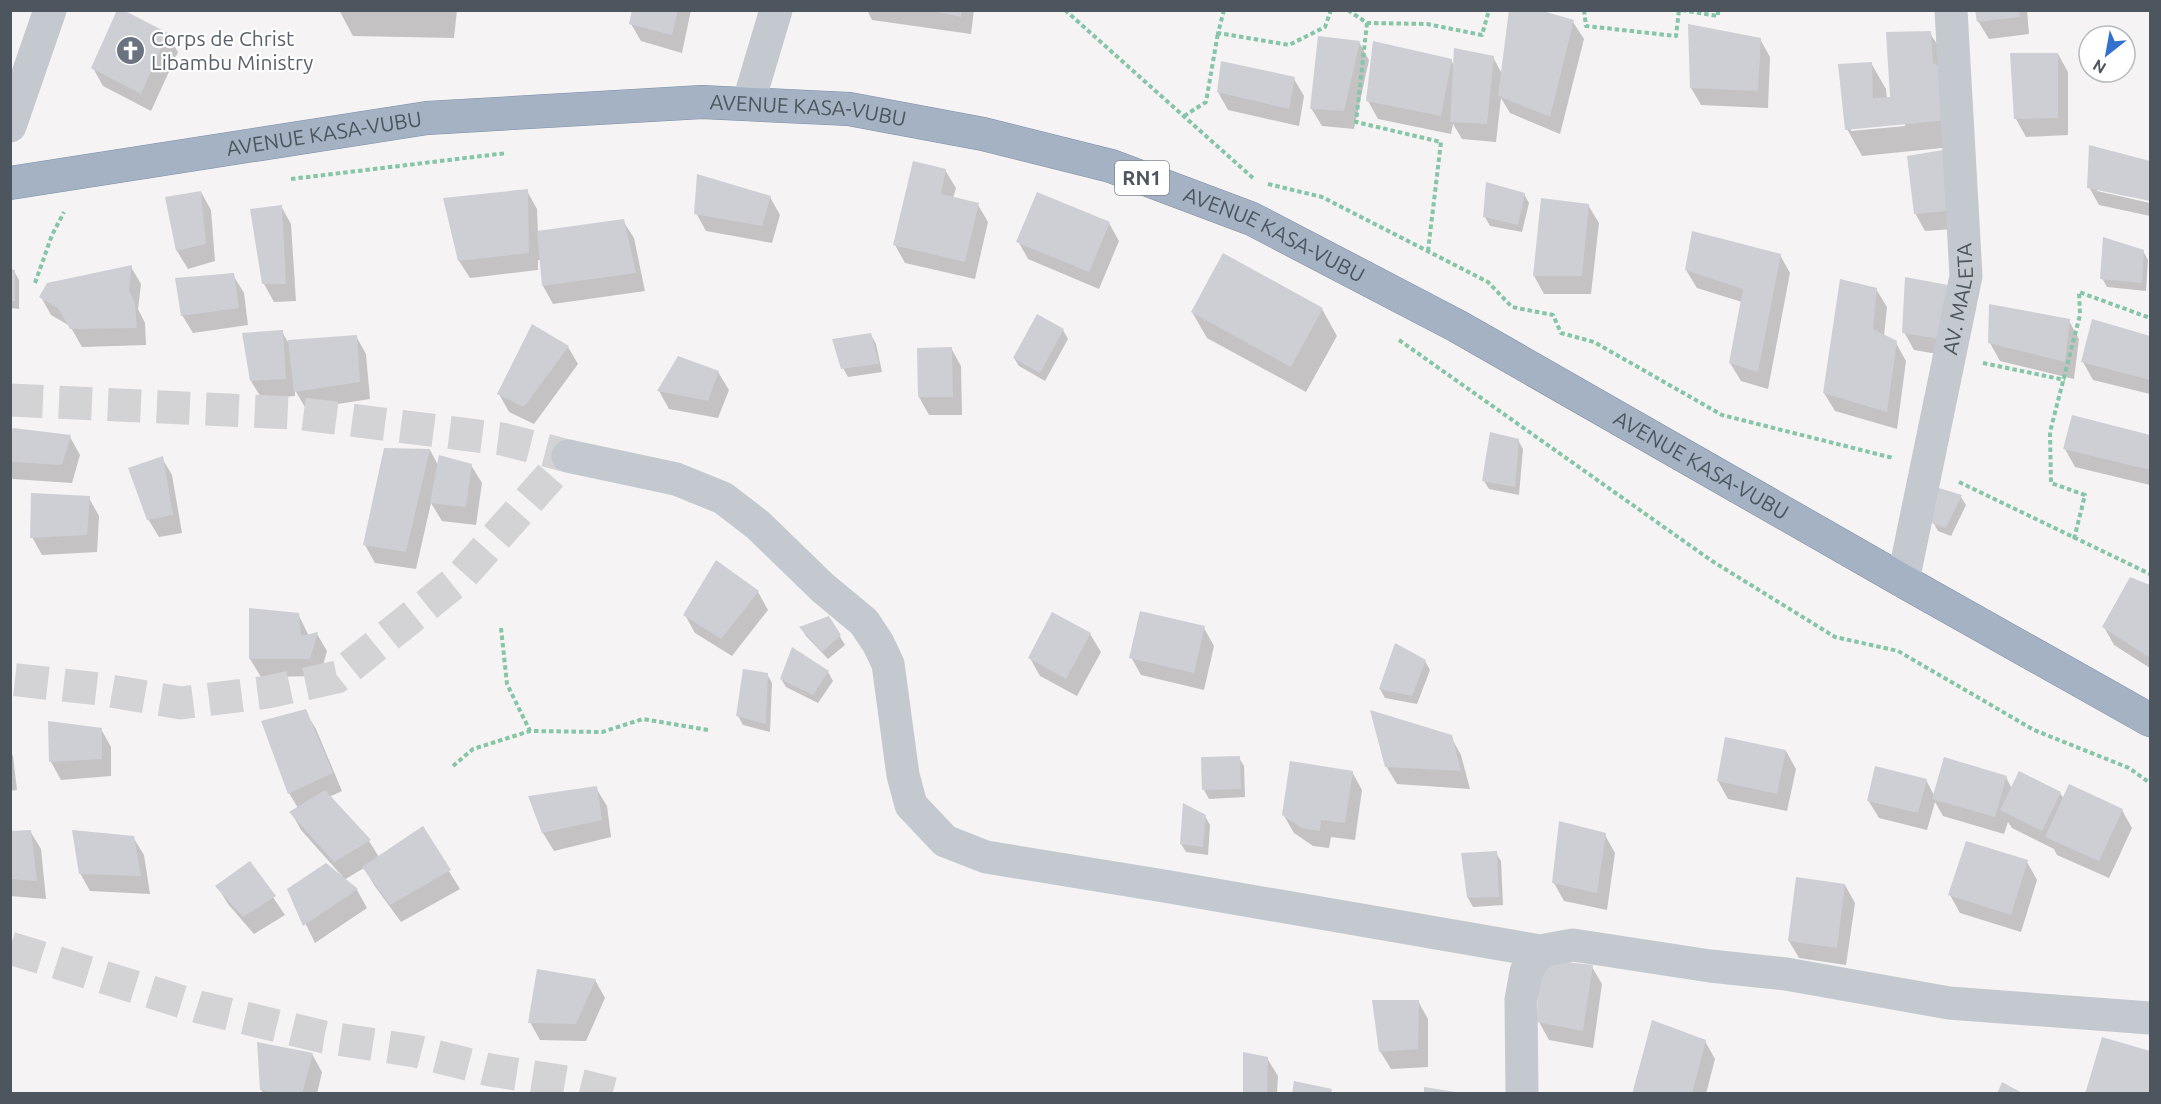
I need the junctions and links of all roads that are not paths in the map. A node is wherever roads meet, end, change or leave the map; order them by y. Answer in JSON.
{"nodes":[{"id":1,"x":50,"y":10,"type":"edge"},
{"id":2,"x":776,"y":10,"type":"edge"},
{"id":3,"x":1951,"y":10,"type":"edge"},
{"id":4,"x":748,"y":104,"type":"junction"},
{"id":5,"x":10,"y":126,"type":"edge"},
{"id":6,"x":10,"y":183,"type":"edge"},
{"id":7,"x":568,"y":456,"type":"dead end"},
{"id":8,"x":1903,"y":581,"type":"junction"},
{"id":9,"x":2151,"y":720,"type":"edge"},
{"id":10,"x":1540,"y":951,"type":"junction"},
{"id":11,"x":2151,"y":1018,"type":"edge"},
{"id":12,"x":1522,"y":1094,"type":"edge"}],
"edges":[{"from":1,"to":5,"type":"street"},
{"from":2,"to":4,"type":"street"},
{"from":3,"to":8,"type":"street","name":"AV. MALETA"},
{"from":4,"to":6,"type":"highway","name":"AVENUE KASA-VUBU","number":"RN1"},
{"from":4,"to":8,"type":"highway","name":"AVENUE KASA-VUBU","number":"RN1"},
{"from":7,"to":10,"type":"street"},
{"from":8,"to":9,"type":"highway","name":"AVENUE KASA-VUBU","number":"RN1"},
{"from":10,"to":11,"type":"street"},
{"from":10,"to":12,"type":"street"}]}
